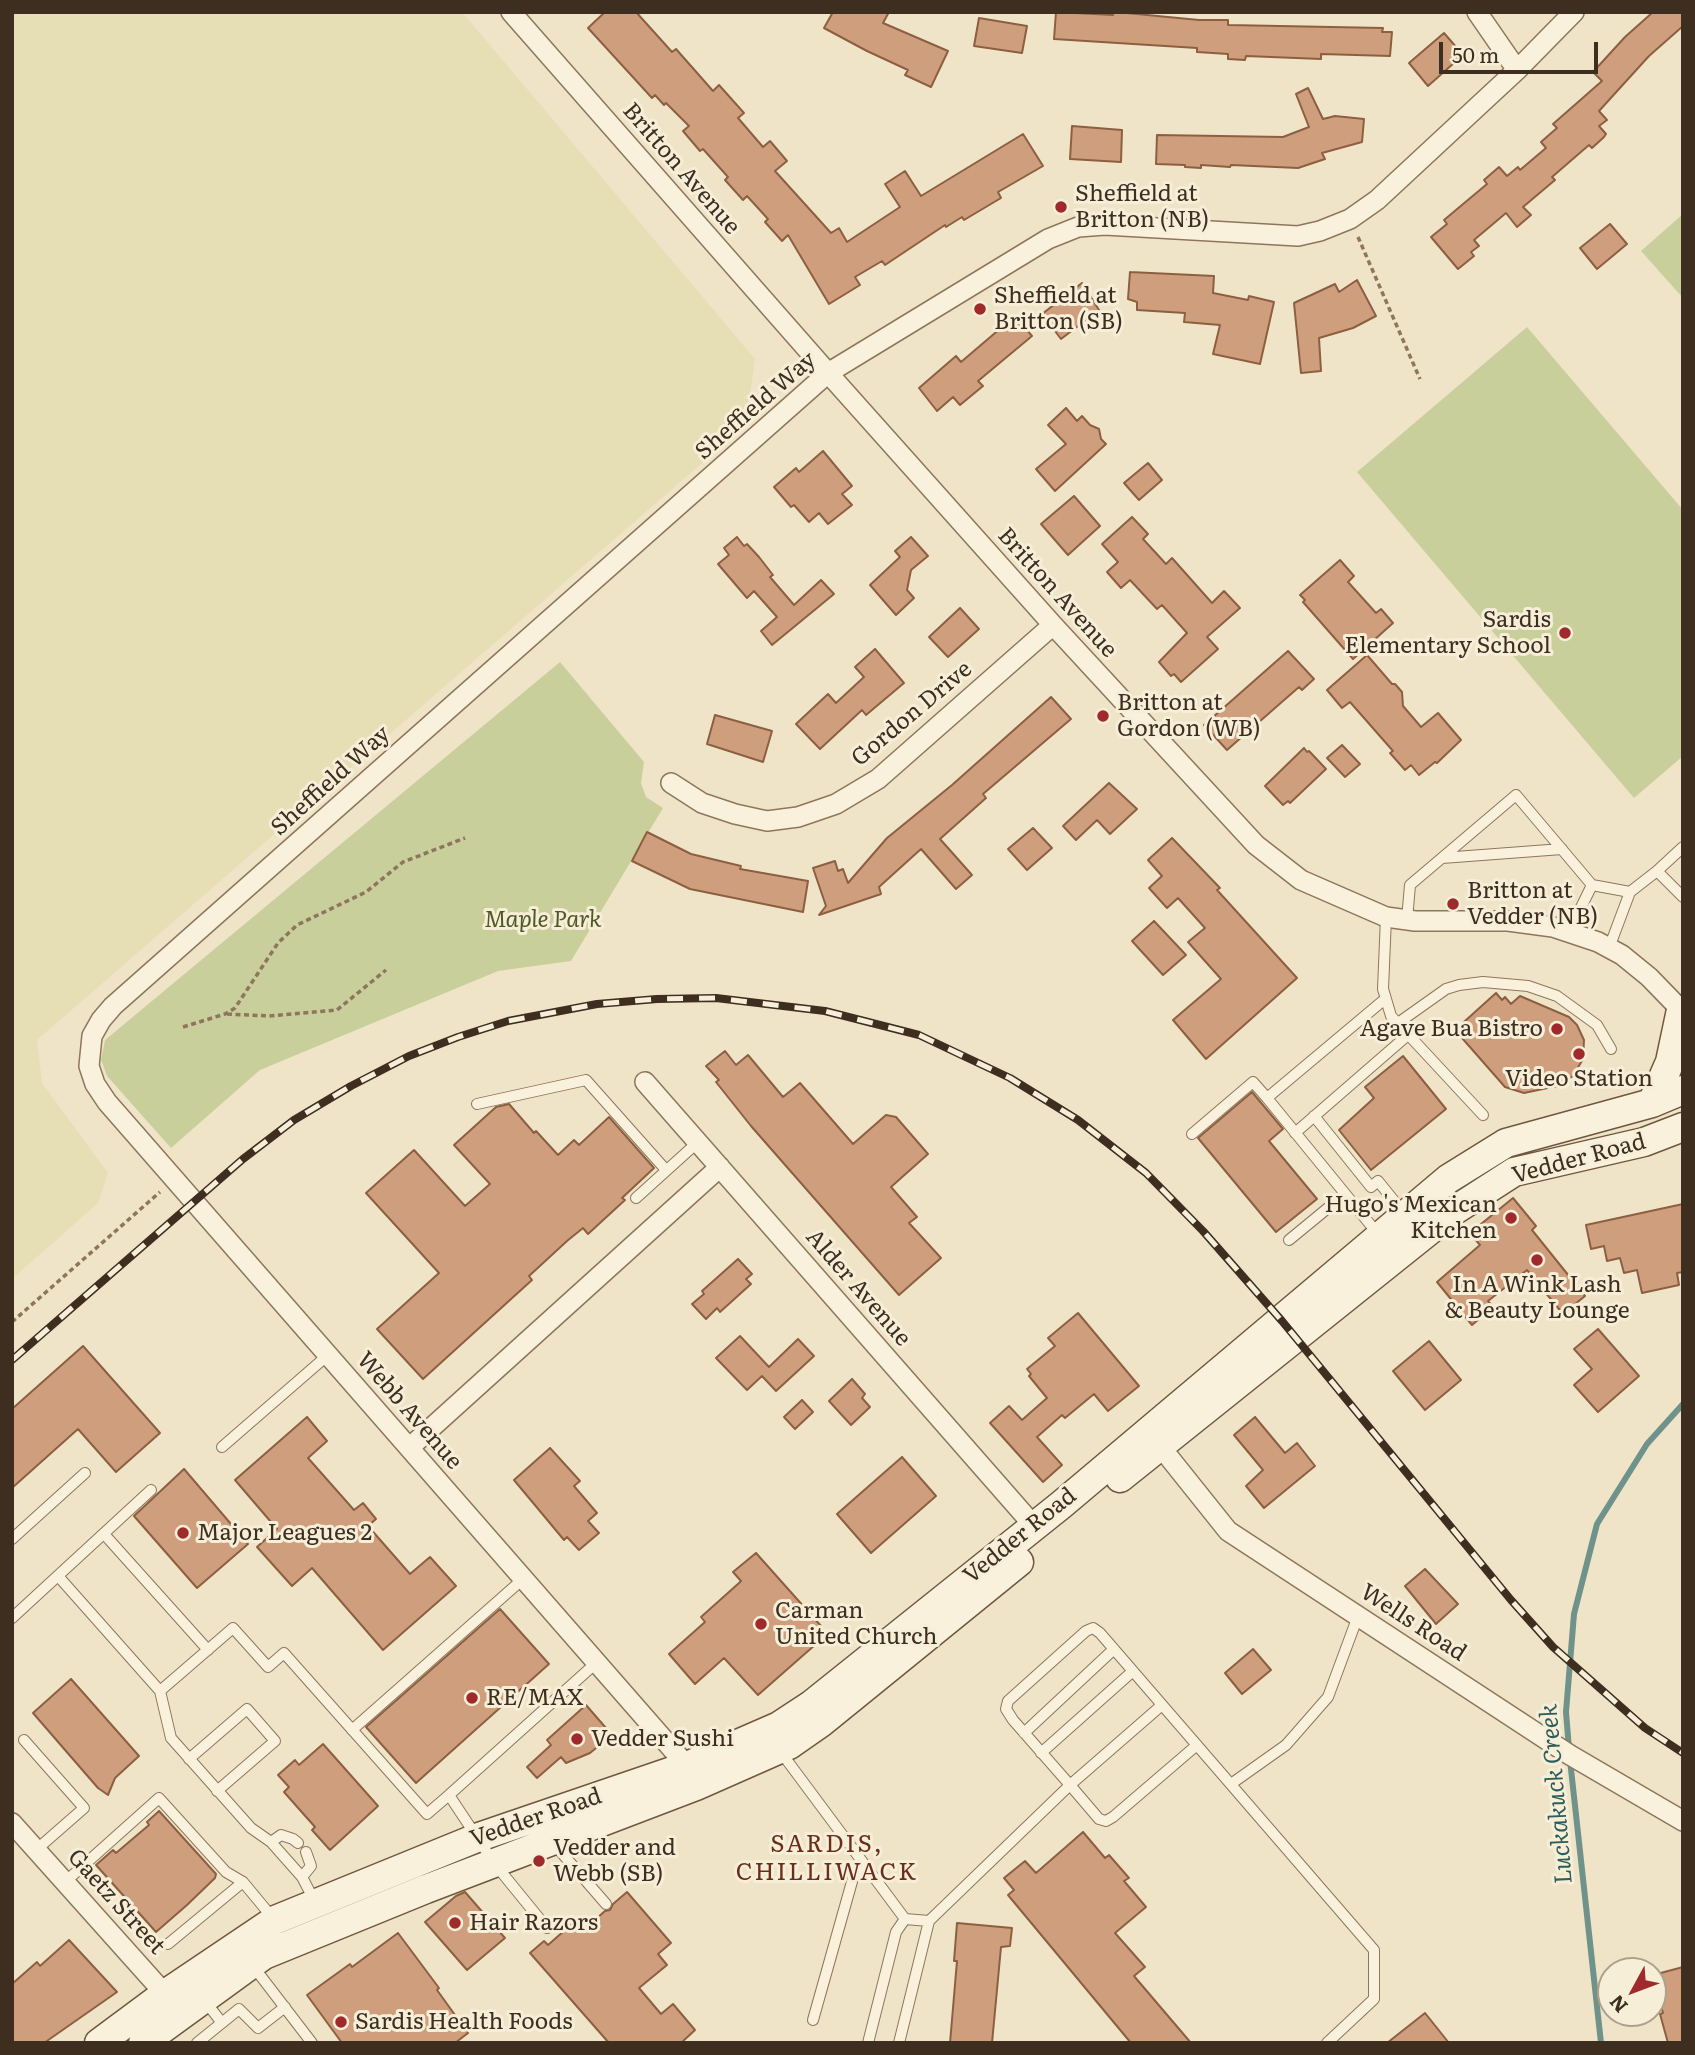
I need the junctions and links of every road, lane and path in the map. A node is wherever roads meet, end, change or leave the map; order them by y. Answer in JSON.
{"nodes":[{"id":1,"x":511,"y":12,"type":"edge"},
{"id":2,"x":1477,"y":12,"type":"edge"},
{"id":3,"x":1574,"y":12,"type":"edge"},
{"id":4,"x":1517,"y":70,"type":"junction"},
{"id":5,"x":1350,"y":219,"type":"junction"},
{"id":6,"x":828,"y":373,"type":"junction"},
{"id":7,"x":1420,"y":379,"type":"dead end"},
{"id":8,"x":1053,"y":625,"type":"junction"},
{"id":9,"x":671,"y":783,"type":"dead end"},
{"id":10,"x":465,"y":838,"type":"dead end"},
{"id":11,"x":1683,"y":847,"type":"edge"},
{"id":12,"x":1562,"y":849,"type":"junction"},
{"id":13,"x":1442,"y":858,"type":"junction"},
{"id":14,"x":1657,"y":871,"type":"junction"},
{"id":15,"x":1592,"y":885,"type":"junction"},
{"id":16,"x":1630,"y":892,"type":"junction"},
{"id":17,"x":1683,"y":897,"type":"edge"},
{"id":18,"x":1386,"y":916,"type":"junction"},
{"id":19,"x":1407,"y":920,"type":"junction"},
{"id":20,"x":1569,"y":932,"type":"junction"},
{"id":21,"x":1609,"y":948,"type":"junction"},
{"id":22,"x":386,"y":970,"type":"dead end"},
{"id":23,"x":1385,"y":999,"type":"junction"},
{"id":24,"x":1682,"y":1011,"type":"edge"},
{"id":25,"x":225,"y":1014,"type":"junction"},
{"id":26,"x":1398,"y":1023,"type":"junction"},
{"id":27,"x":183,"y":1027,"type":"dead end"},
{"id":28,"x":1409,"y":1034,"type":"junction"},
{"id":29,"x":1611,"y":1049,"type":"dead end"},
{"id":30,"x":89,"y":1066,"type":"joint"},
{"id":31,"x":645,"y":1082,"type":"dead end"},
{"id":32,"x":1683,"y":1090,"type":"edge"},
{"id":33,"x":1267,"y":1098,"type":"junction"},
{"id":34,"x":1651,"y":1103,"type":"junction"},
{"id":35,"x":477,"y":1104,"type":"dead end"},
{"id":36,"x":1483,"y":1115,"type":"dead end"},
{"id":37,"x":1314,"y":1116,"type":"junction"},
{"id":38,"x":1683,"y":1127,"type":"edge"},
{"id":39,"x":1295,"y":1133,"type":"junction"},
{"id":40,"x":1192,"y":1135,"type":"dead end"},
{"id":41,"x":698,"y":1142,"type":"junction"},
{"id":42,"x":720,"y":1167,"type":"junction"},
{"id":43,"x":666,"y":1170,"type":"junction"},
{"id":44,"x":174,"y":1179,"type":"junction"},
{"id":45,"x":1345,"y":1194,"type":"junction"},
{"id":46,"x":636,"y":1198,"type":"dead end"},
{"id":47,"x":1406,"y":1215,"type":"junction"},
{"id":48,"x":1380,"y":1237,"type":"junction"},
{"id":49,"x":1289,"y":1240,"type":"dead end"},
{"id":50,"x":12,"y":1322,"type":"edge"},
{"id":51,"x":328,"y":1355,"type":"junction"},
{"id":52,"x":1153,"y":1438,"type":"junction"},
{"id":53,"x":222,"y":1447,"type":"dead end"},
{"id":54,"x":409,"y":1448,"type":"junction"},
{"id":55,"x":85,"y":1473,"type":"dead end"},
{"id":56,"x":151,"y":1490,"type":"dead end"},
{"id":57,"x":1034,"y":1526,"type":"junction"},
{"id":58,"x":104,"y":1534,"type":"junction"},
{"id":59,"x":12,"y":1539,"type":"edge"},
{"id":60,"x":58,"y":1576,"type":"junction"},
{"id":61,"x":523,"y":1579,"type":"junction"},
{"id":62,"x":1358,"y":1616,"type":"junction"},
{"id":63,"x":12,"y":1618,"type":"edge"},
{"id":64,"x":1114,"y":1649,"type":"junction"},
{"id":65,"x":208,"y":1650,"type":"junction"},
{"id":66,"x":596,"y":1663,"type":"junction"},
{"id":67,"x":1133,"y":1671,"type":"junction"},
{"id":68,"x":160,"y":1691,"type":"junction"},
{"id":69,"x":1162,"y":1705,"type":"junction"},
{"id":70,"x":352,"y":1730,"type":"junction"},
{"id":71,"x":1024,"y":1732,"type":"junction"},
{"id":72,"x":24,"y":1740,"type":"dead end"},
{"id":73,"x":773,"y":1740,"type":"junction"},
{"id":74,"x":1197,"y":1745,"type":"junction"},
{"id":75,"x":1041,"y":1753,"type":"junction"},
{"id":76,"x":189,"y":1759,"type":"junction"},
{"id":77,"x":692,"y":1776,"type":"junction"},
{"id":78,"x":1231,"y":1784,"type":"junction"},
{"id":79,"x":1070,"y":1785,"type":"junction"},
{"id":80,"x":217,"y":1791,"type":"junction"},
{"id":81,"x":449,"y":1795,"type":"junction"},
{"id":82,"x":1683,"y":1821,"type":"edge"},
{"id":83,"x":12,"y":1824,"type":"edge"},
{"id":84,"x":479,"y":1837,"type":"junction"},
{"id":85,"x":551,"y":1841,"type":"junction"},
{"id":86,"x":271,"y":1842,"type":"junction"},
{"id":87,"x":298,"y":1843,"type":"dead end"},
{"id":88,"x":36,"y":1850,"type":"junction"},
{"id":89,"x":306,"y":1852,"type":"dead end"},
{"id":90,"x":494,"y":1863,"type":"junction"},
{"id":91,"x":864,"y":1864,"type":"junction"},
{"id":92,"x":302,"y":1877,"type":"junction"},
{"id":93,"x":65,"y":1882,"type":"junction"},
{"id":94,"x":243,"y":1882,"type":"junction"},
{"id":95,"x":316,"y":1903,"type":"junction"},
{"id":96,"x":606,"y":1904,"type":"dead end"},
{"id":97,"x":905,"y":1919,"type":"junction"},
{"id":98,"x":275,"y":1920,"type":"junction"},
{"id":99,"x":929,"y":1921,"type":"junction"},
{"id":100,"x":547,"y":1928,"type":"dead end"},
{"id":101,"x":168,"y":1944,"type":"dead end"},
{"id":102,"x":251,"y":1964,"type":"junction"},
{"id":103,"x":184,"y":2003,"type":"junction"},
{"id":104,"x":285,"y":2007,"type":"junction"},
{"id":105,"x":813,"y":2020,"type":"dead end"},
{"id":106,"x":222,"y":2023,"type":"junction"},
{"id":107,"x":135,"y":2037,"type":"edge"},
{"id":108,"x":99,"y":2043,"type":"edge"},
{"id":109,"x":197,"y":2043,"type":"edge"},
{"id":110,"x":312,"y":2043,"type":"edge"},
{"id":111,"x":868,"y":2043,"type":"edge"},
{"id":112,"x":900,"y":2043,"type":"edge"},
{"id":113,"x":1327,"y":2043,"type":"edge"}],
"edges":[{"from":1,"to":6,"type":"street","name":"Britton Avenue"},
{"from":2,"to":4,"type":"street"},
{"from":3,"to":4,"type":"street","name":"Sheffield Way"},
{"from":4,"to":5,"type":"street","name":"Sheffield Way"},
{"from":5,"to":6,"type":"street","name":"Sheffield Way"},
{"from":5,"to":7,"type":"path"},
{"from":6,"to":8,"type":"street","name":"Britton Avenue"},
{"from":6,"to":30,"type":"street","name":"Sheffield Way"},
{"from":8,"to":9,"type":"street","name":"Gordon Drive"},
{"from":8,"to":18,"type":"street","name":"Britton Avenue"},
{"from":10,"to":25,"type":"path"},
{"from":11,"to":14,"type":"lane"},
{"from":12,"to":13,"type":"lane"},
{"from":12,"to":13,"type":"lane"},
{"from":12,"to":15,"type":"lane"},
{"from":13,"to":19,"type":"lane"},
{"from":14,"to":16,"type":"lane"},
{"from":14,"to":17,"type":"lane"},
{"from":15,"to":16,"type":"lane"},
{"from":15,"to":20,"type":"lane"},
{"from":16,"to":21,"type":"lane"},
{"from":18,"to":19,"type":"street","name":"Britton Avenue"},
{"from":18,"to":23,"type":"lane"},
{"from":19,"to":20,"type":"street","name":"Britton Avenue"},
{"from":20,"to":21,"type":"street","name":"Britton Avenue"},
{"from":21,"to":24,"type":"street","name":"Britton Avenue"},
{"from":22,"to":25,"type":"path"},
{"from":23,"to":26,"type":"lane"},
{"from":23,"to":33,"type":"lane"},
{"from":24,"to":34,"type":"main road"},
{"from":25,"to":27,"type":"path"},
{"from":26,"to":28,"type":"lane"},
{"from":26,"to":29,"type":"lane"},
{"from":28,"to":36,"type":"lane"},
{"from":28,"to":37,"type":"lane"},
{"from":30,"to":44,"type":"street","name":"Webb Avenue"},
{"from":31,"to":41,"type":"street","name":"Alder Avenue"},
{"from":32,"to":34,"type":"main road","name":"Vedder Road"},
{"from":33,"to":39,"type":"lane"},
{"from":33,"to":40,"type":"lane"},
{"from":34,"to":47,"type":"main road","name":"Vedder Road"},
{"from":35,"to":43,"type":"lane"},
{"from":37,"to":39,"type":"lane"},
{"from":37,"to":47,"type":"lane"},
{"from":38,"to":52,"type":"main road","name":"Vedder Road"},
{"from":39,"to":45,"type":"lane"},
{"from":41,"to":42,"type":"street","name":"Alder Avenue"},
{"from":41,"to":43,"type":"lane"},
{"from":42,"to":54,"type":"street"},
{"from":42,"to":57,"type":"street","name":"Alder Avenue"},
{"from":43,"to":46,"type":"lane"},
{"from":44,"to":50,"type":"path"},
{"from":44,"to":51,"type":"street","name":"Webb Avenue"},
{"from":45,"to":48,"type":"lane"},
{"from":45,"to":49,"type":"lane"},
{"from":47,"to":48,"type":"main road","name":"Vedder Road"},
{"from":48,"to":52,"type":"main road","name":"Vedder Road"},
{"from":51,"to":53,"type":"lane"},
{"from":51,"to":54,"type":"street","name":"Webb Avenue"},
{"from":52,"to":57,"type":"main road","name":"Vedder Road"},
{"from":52,"to":62,"type":"street","name":"Wells Road"},
{"from":52,"to":73,"type":"main road","name":"Vedder Road"},
{"from":54,"to":61,"type":"street","name":"Webb Avenue"},
{"from":55,"to":59,"type":"lane"},
{"from":56,"to":58,"type":"lane"},
{"from":57,"to":73,"type":"main road","name":"Vedder Road"},
{"from":58,"to":60,"type":"lane"},
{"from":58,"to":65,"type":"lane"},
{"from":60,"to":63,"type":"lane"},
{"from":60,"to":68,"type":"lane"},
{"from":61,"to":66,"type":"street","name":"Webb Avenue"},
{"from":61,"to":70,"type":"lane"},
{"from":62,"to":78,"type":"lane"},
{"from":62,"to":82,"type":"street","name":"Wells Road"},
{"from":64,"to":67,"type":"lane"},
{"from":64,"to":71,"type":"lane"},
{"from":64,"to":71,"type":"lane"},
{"from":65,"to":68,"type":"lane"},
{"from":65,"to":70,"type":"lane"},
{"from":66,"to":77,"type":"street","name":"Webb Avenue"},
{"from":66,"to":81,"type":"lane"},
{"from":67,"to":69,"type":"lane"},
{"from":67,"to":75,"type":"lane"},
{"from":68,"to":76,"type":"lane"},
{"from":69,"to":74,"type":"lane"},
{"from":69,"to":79,"type":"lane"},
{"from":70,"to":81,"type":"lane"},
{"from":71,"to":75,"type":"lane"},
{"from":72,"to":88,"type":"lane"},
{"from":73,"to":77,"type":"main road","name":"Vedder Road"},
{"from":73,"to":91,"type":"lane"},
{"from":74,"to":78,"type":"lane"},
{"from":74,"to":79,"type":"lane"},
{"from":75,"to":79,"type":"lane"},
{"from":76,"to":80,"type":"lane"},
{"from":76,"to":80,"type":"lane"},
{"from":77,"to":84,"type":"main road","name":"Vedder Road"},
{"from":77,"to":85,"type":"main road","name":"Vedder Road"},
{"from":78,"to":113,"type":"lane"},
{"from":79,"to":99,"type":"lane"},
{"from":80,"to":86,"type":"lane"},
{"from":81,"to":84,"type":"lane"},
{"from":83,"to":88,"type":"street","name":"Gaetz Street"},
{"from":84,"to":90,"type":"lane"},
{"from":84,"to":95,"type":"main road","name":"Vedder Road"},
{"from":85,"to":90,"type":"main road","name":"Vedder Road"},
{"from":85,"to":96,"type":"lane"},
{"from":86,"to":87,"type":"lane"},
{"from":86,"to":92,"type":"lane"},
{"from":88,"to":93,"type":"street","name":"Gaetz Street"},
{"from":89,"to":92,"type":"lane"},
{"from":90,"to":100,"type":"lane"},
{"from":90,"to":102,"type":"main road","name":"Vedder Road"},
{"from":91,"to":97,"type":"lane"},
{"from":91,"to":105,"type":"lane"},
{"from":92,"to":95,"type":"lane"},
{"from":93,"to":94,"type":"lane"},
{"from":93,"to":103,"type":"street","name":"Gaetz Street"},
{"from":94,"to":98,"type":"lane"},
{"from":94,"to":101,"type":"lane"},
{"from":95,"to":98,"type":"main road","name":"Vedder Road"},
{"from":97,"to":99,"type":"lane"},
{"from":97,"to":111,"type":"lane"},
{"from":98,"to":103,"type":"main road","name":"Vedder Road"},
{"from":99,"to":112,"type":"lane"},
{"from":102,"to":103,"type":"main road","name":"Vedder Road"},
{"from":102,"to":104,"type":"lane"},
{"from":103,"to":106,"type":"lane"},
{"from":103,"to":107,"type":"main road","name":"Vedder Road"},
{"from":104,"to":106,"type":"lane"},
{"from":104,"to":110,"type":"lane"},
{"from":106,"to":109,"type":"lane"},
{"from":107,"to":108,"type":"main road","name":"Vedder Road"}]}
